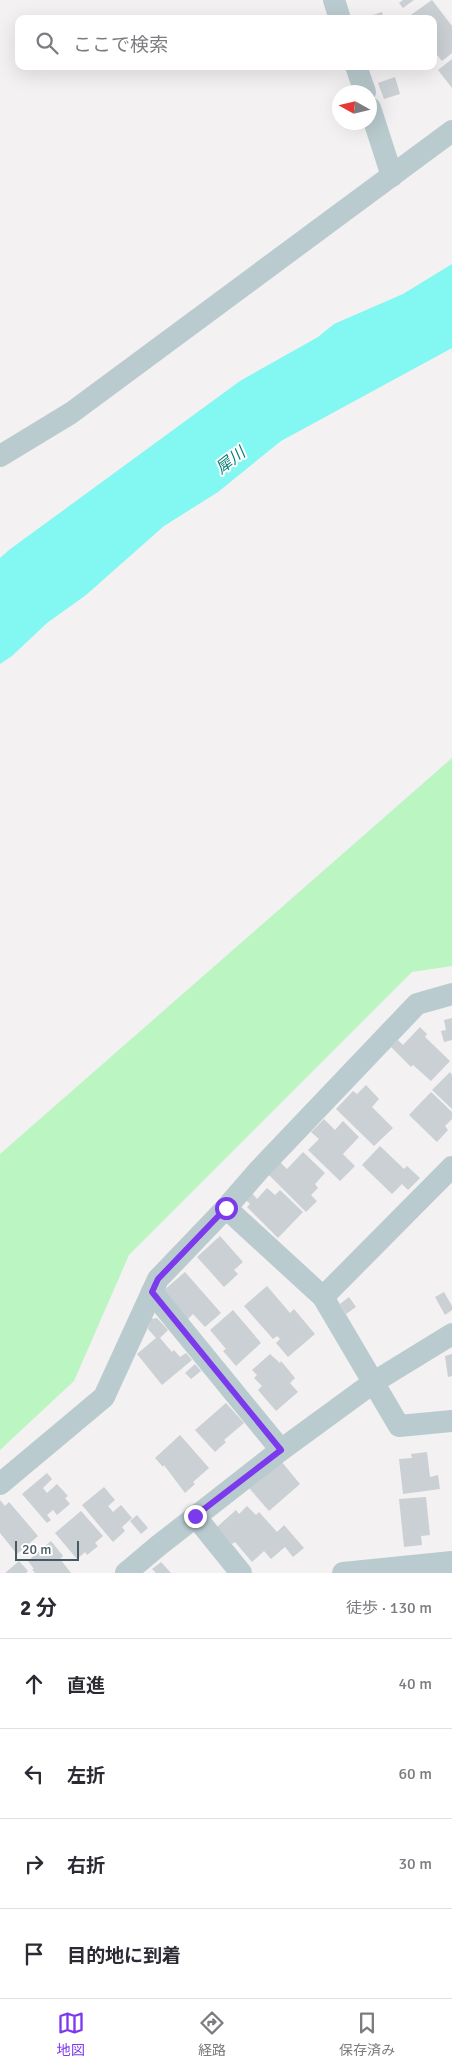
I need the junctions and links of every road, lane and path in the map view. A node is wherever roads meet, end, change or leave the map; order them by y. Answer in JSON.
{"nodes":[{"id":1,"x":334,"y":0,"type":"edge"},
{"id":2,"x":339,"y":15,"type":"edge"},
{"id":3,"x":357,"y":70,"type":"edge"},
{"id":4,"x":362,"y":85,"type":"edge"},
{"id":5,"x":377,"y":130,"type":"edge"},
{"id":6,"x":452,"y":130,"type":"edge"},
{"id":7,"x":392,"y":176,"type":"junction"},
{"id":8,"x":0,"y":456,"type":"edge"},
{"id":9,"x":452,"y":994,"type":"edge"},
{"id":10,"x":452,"y":1167,"type":"edge"},
{"id":11,"x":226,"y":1208,"type":"junction"},
{"id":12,"x":152,"y":1292,"type":"junction"},
{"id":13,"x":323,"y":1297,"type":"junction"},
{"id":14,"x":452,"y":1334,"type":"edge"},
{"id":15,"x":374,"y":1382,"type":"junction"},
{"id":16,"x":452,"y":1421,"type":"edge"},
{"id":17,"x":281,"y":1450,"type":"junction"},
{"id":18,"x":0,"y":1484,"type":"edge"},
{"id":19,"x":195,"y":1516,"type":"junction"},
{"id":20,"x":452,"y":1562,"type":"edge"},
{"id":21,"x":126,"y":1573,"type":"edge"},
{"id":22,"x":242,"y":1573,"type":"edge"},
{"id":23,"x":343,"y":1573,"type":"edge"}],
"edges":[{"from":1,"to":2,"type":"street"},
{"from":3,"to":4,"type":"street"},
{"from":5,"to":7,"type":"street"},
{"from":6,"to":7,"type":"street"},
{"from":7,"to":8,"type":"street"},
{"from":9,"to":11,"type":"street"},
{"from":10,"to":13,"type":"street"},
{"from":11,"to":12,"type":"street"},
{"from":11,"to":13,"type":"street"},
{"from":12,"to":17,"type":"street"},
{"from":12,"to":18,"type":"street"},
{"from":13,"to":15,"type":"street"},
{"from":14,"to":15,"type":"street"},
{"from":15,"to":16,"type":"street"},
{"from":15,"to":17,"type":"street"},
{"from":17,"to":19,"type":"street"},
{"from":19,"to":21,"type":"street"},
{"from":19,"to":22,"type":"street"},
{"from":20,"to":23,"type":"street"}]}
